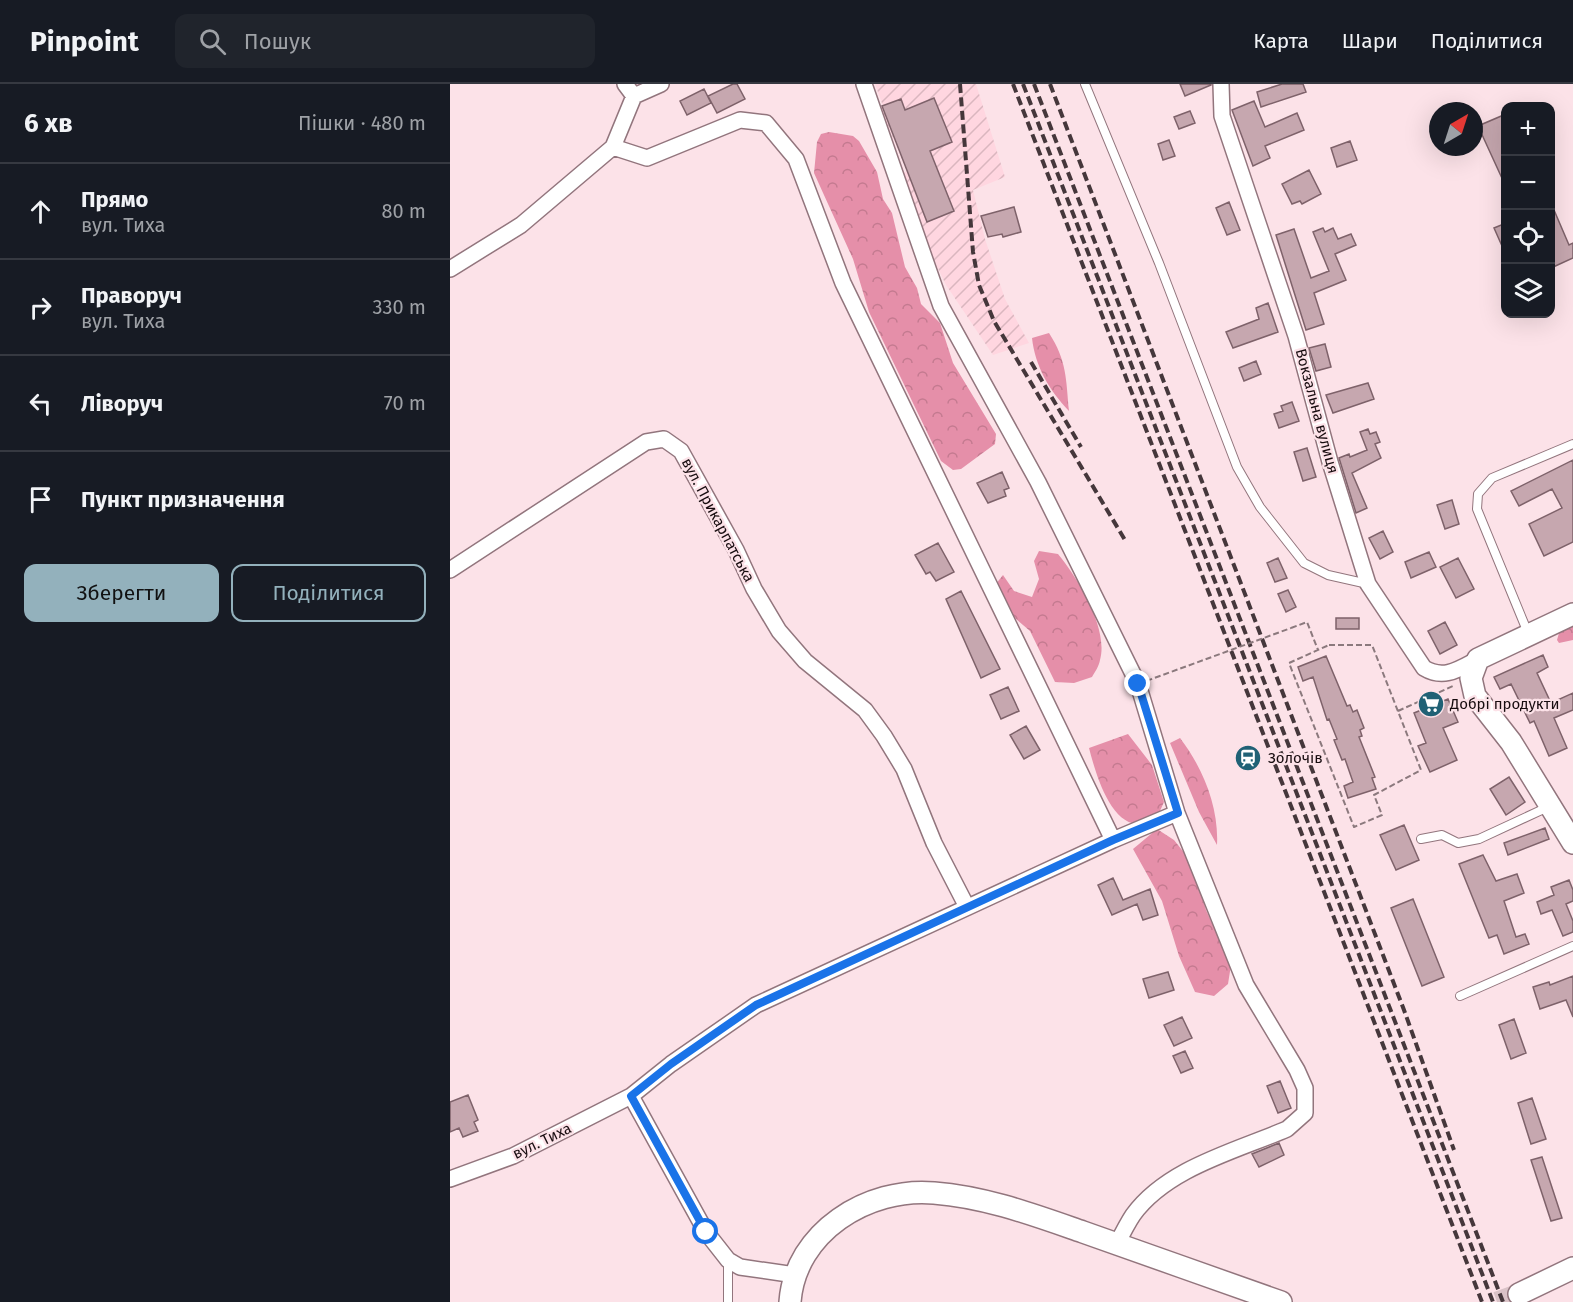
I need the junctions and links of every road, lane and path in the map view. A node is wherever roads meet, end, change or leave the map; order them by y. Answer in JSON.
{"nodes":[{"id":1,"x":661,"y":84,"type":"edge"},
{"id":2,"x":864,"y":84,"type":"edge"},
{"id":3,"x":1085,"y":84,"type":"edge"},
{"id":4,"x":1221,"y":84,"type":"edge"},
{"id":5,"x":629,"y":90,"type":"edge"},
{"id":6,"x":613,"y":147,"type":"junction"},
{"id":7,"x":450,"y":269,"type":"edge"},
{"id":8,"x":1573,"y":444,"type":"edge"},
{"id":9,"x":450,"y":570,"type":"edge"},
{"id":10,"x":1368,"y":584,"type":"junction"},
{"id":11,"x":1573,"y":614,"type":"edge"},
{"id":12,"x":1528,"y":634,"type":"junction"},
{"id":13,"x":1318,"y":650,"type":"junction"},
{"id":14,"x":1474,"y":669,"type":"junction"},
{"id":15,"x":1138,"y":684,"type":"junction"},
{"id":16,"x":1398,"y":711,"type":"junction"},
{"id":17,"x":1552,"y":806,"type":"junction"},
{"id":18,"x":1178,"y":813,"type":"junction"},
{"id":19,"x":1421,"y":839,"type":"dead end"},
{"id":20,"x":1113,"y":840,"type":"junction"},
{"id":21,"x":1573,"y":843,"type":"edge"},
{"id":22,"x":967,"y":908,"type":"junction"},
{"id":23,"x":1573,"y":946,"type":"edge"},
{"id":24,"x":1460,"y":996,"type":"dead end"},
{"id":25,"x":631,"y":1096,"type":"junction"},
{"id":26,"x":450,"y":1179,"type":"edge"},
{"id":27,"x":1117,"y":1244,"type":"junction"},
{"id":28,"x":728,"y":1260,"type":"junction"},
{"id":29,"x":1573,"y":1268,"type":"edge"},
{"id":30,"x":795,"y":1275,"type":"junction"},
{"id":31,"x":1519,"y":1294,"type":"tunnel mouth"},
{"id":32,"x":1250,"y":1297,"type":"edge"},
{"id":33,"x":728,"y":1302,"type":"edge"},
{"id":34,"x":790,"y":1302,"type":"edge"},
{"id":35,"x":1281,"y":1302,"type":"edge"}],
"edges":[{"from":1,"to":5,"type":"street"},
{"from":2,"to":15,"type":"street"},
{"from":3,"to":10,"type":"lane"},
{"from":4,"to":10,"type":"street","name":"Вокзальна вулиця"},
{"from":5,"to":6,"type":"street"},
{"from":6,"to":7,"type":"street"},
{"from":6,"to":20,"type":"street"},
{"from":8,"to":12,"type":"lane"},
{"from":9,"to":22,"type":"street","name":"вул. Прикарпатська"},
{"from":10,"to":14,"type":"street","name":"Вокзальна вулиця"},
{"from":11,"to":12,"type":"street"},
{"from":12,"to":14,"type":"street"},
{"from":13,"to":15,"type":"path","bridge":true},
{"from":13,"to":16,"type":"path"},
{"from":13,"to":16,"type":"path"},
{"from":14,"to":16,"type":"path"},
{"from":14,"to":17,"type":"street"},
{"from":15,"to":18,"type":"street"},
{"from":17,"to":19,"type":"lane"},
{"from":17,"to":21,"type":"street"},
{"from":18,"to":20,"type":"street","name":"вул. Тиха"},
{"from":18,"to":27,"type":"street"},
{"from":20,"to":22,"type":"street","name":"вул. Тиха"},
{"from":22,"to":25,"type":"street","name":"вул. Тиха"},
{"from":23,"to":24,"type":"lane"},
{"from":25,"to":26,"type":"street","name":"вул. Тиха"},
{"from":25,"to":28,"type":"street"},
{"from":27,"to":30,"type":"street"},
{"from":27,"to":32,"type":"street"},
{"from":28,"to":30,"type":"street"},
{"from":28,"to":33,"type":"lane"},
{"from":29,"to":31,"type":"street"},
{"from":30,"to":34,"type":"street"},
{"from":32,"to":35,"type":"street"}]}
